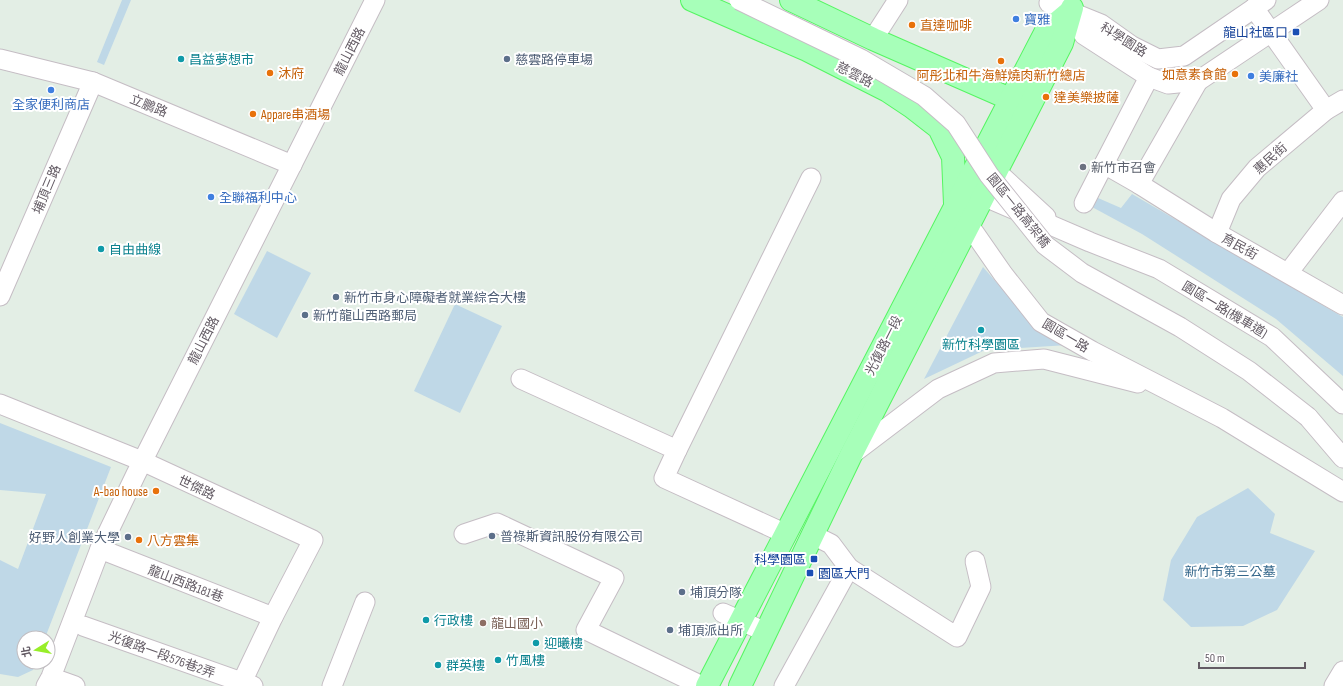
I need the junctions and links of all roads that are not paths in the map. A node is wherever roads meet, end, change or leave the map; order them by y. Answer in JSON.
{"nodes":[{"id":1,"x":375,"y":0,"type":"edge"},
{"id":2,"x":692,"y":0,"type":"edge"},
{"id":3,"x":739,"y":0,"type":"edge"},
{"id":4,"x":791,"y":0,"type":"edge"},
{"id":5,"x":898,"y":0,"type":"edge"},
{"id":6,"x":1319,"y":0,"type":"edge"},
{"id":7,"x":1050,"y":4,"type":"dead end"},
{"id":8,"x":1260,"y":4,"type":"edge"},
{"id":9,"x":1073,"y":6,"type":"edge"},
{"id":10,"x":1271,"y":33,"type":"junction"},
{"id":11,"x":873,"y":39,"type":"junction"},
{"id":12,"x":0,"y":59,"type":"edge"},
{"id":13,"x":1149,"y":77,"type":"junction"},
{"id":14,"x":93,"y":82,"type":"junction"},
{"id":15,"x":1198,"y":82,"type":"junction"},
{"id":16,"x":1010,"y":99,"type":"junction"},
{"id":17,"x":1343,"y":100,"type":"edge"},
{"id":18,"x":1326,"y":110,"type":"junction"},
{"id":19,"x":1104,"y":164,"type":"junction"},
{"id":20,"x":292,"y":165,"type":"junction"},
{"id":21,"x":996,"y":171,"type":"junction"},
{"id":22,"x":811,"y":178,"type":"dead end"},
{"id":23,"x":1139,"y":184,"type":"junction"},
{"id":24,"x":983,"y":196,"type":"junction"},
{"id":25,"x":1084,"y":202,"type":"dead end"},
{"id":26,"x":1343,"y":202,"type":"edge"},
{"id":27,"x":955,"y":205,"type":"junction"},
{"id":28,"x":968,"y":225,"type":"junction"},
{"id":29,"x":1217,"y":233,"type":"junction"},
{"id":30,"x":1090,"y":242,"type":"junction"},
{"id":31,"x":1288,"y":273,"type":"junction"},
{"id":32,"x":0,"y":296,"type":"edge"},
{"id":33,"x":1343,"y":305,"type":"edge"},
{"id":34,"x":521,"y":379,"type":"dead end"},
{"id":35,"x":1172,"y":391,"type":"junction"},
{"id":36,"x":0,"y":404,"type":"edge"},
{"id":37,"x":1343,"y":404,"type":"edge"},
{"id":38,"x":1343,"y":412,"type":"edge"},
{"id":39,"x":1308,"y":417,"type":"junction"},
{"id":40,"x":1343,"y":444,"type":"edge"},
{"id":41,"x":677,"y":450,"type":"junction"},
{"id":42,"x":851,"y":456,"type":"junction"},
{"id":43,"x":1343,"y":458,"type":"edge"},
{"id":44,"x":142,"y":461,"type":"junction"},
{"id":45,"x":1343,"y":492,"type":"edge"},
{"id":46,"x":1343,"y":503,"type":"edge"},
{"id":47,"x":464,"y":534,"type":"dead end"},
{"id":48,"x":786,"y":534,"type":"junction"},
{"id":49,"x":813,"y":535,"type":"junction"},
{"id":50,"x":100,"y":549,"type":"junction"},
{"id":51,"x":975,"y":561,"type":"dead end"},
{"id":52,"x":849,"y":568,"type":"junction"},
{"id":53,"x":365,"y":602,"type":"dead end"},
{"id":54,"x":273,"y":617,"type":"junction"},
{"id":55,"x":732,"y":617,"type":"junction"},
{"id":56,"x":82,"y":626,"type":"dead end"},
{"id":57,"x":766,"y":632,"type":"junction"},
{"id":58,"x":1343,"y":671,"type":"edge"},
{"id":59,"x":60,"y":684,"type":"edge"},
{"id":60,"x":248,"y":684,"type":"edge"},
{"id":61,"x":332,"y":686,"type":"edge"},
{"id":62,"x":702,"y":686,"type":"edge"},
{"id":63,"x":708,"y":686,"type":"edge"},
{"id":64,"x":740,"y":686,"type":"edge"},
{"id":65,"x":784,"y":686,"type":"edge"},
{"id":66,"x":1334,"y":686,"type":"edge"}],
"edges":[{"from":1,"to":20,"type":"street","name":"龍山西路"},
{"from":2,"to":27,"type":"main road","name":"慈雲路"},
{"from":3,"to":39,"type":"street","name":"園區一路高架橋","bridge":true},
{"from":4,"to":11,"type":"main road"},
{"from":5,"to":11,"type":"street"},
{"from":6,"to":10,"type":"street"},
{"from":7,"to":9,"type":"street"},
{"from":8,"to":9,"type":"street","name":"科學園路"},
{"from":8,"to":10,"type":"street"},
{"from":9,"to":13,"type":"street","name":"科學園路"},
{"from":9,"to":16,"type":"main road","name":"光復路一段"},
{"from":9,"to":21,"type":"main road","name":"光復路一段"},
{"from":10,"to":15,"type":"street"},
{"from":10,"to":18,"type":"street"},
{"from":11,"to":16,"type":"main road"},
{"from":12,"to":14,"type":"street","name":"立鵬路"},
{"from":13,"to":15,"type":"street","name":"科學園路"},
{"from":13,"to":19,"type":"street","name":"科學園路"},
{"from":14,"to":20,"type":"street","name":"立鵬路"},
{"from":14,"to":32,"type":"street","name":"埔頂三路"},
{"from":15,"to":23,"type":"street"},
{"from":16,"to":27,"type":"main road","name":"光復路一段"},
{"from":17,"to":18,"type":"street","name":"惠民街"},
{"from":18,"to":29,"type":"street","name":"惠民街"},
{"from":19,"to":23,"type":"street"},
{"from":19,"to":25,"type":"street","name":"科學園路"},
{"from":20,"to":44,"type":"street","name":"龍山西路"},
{"from":21,"to":24,"type":"main road","name":"光復路一段"},
{"from":21,"to":30,"type":"street"},
{"from":22,"to":41,"type":"street"},
{"from":23,"to":29,"type":"street","name":"育民街"},
{"from":24,"to":27,"type":"street"},
{"from":24,"to":28,"type":"main road","name":"光復路一段"},
{"from":24,"to":30,"type":"street"},
{"from":26,"to":31,"type":"street"},
{"from":27,"to":28,"type":"street","name":"園區一路"},
{"from":27,"to":48,"type":"main road","name":"光復路一段"},
{"from":28,"to":35,"type":"street","name":"園區一路"},
{"from":28,"to":42,"type":"main road","name":"光復路一段"},
{"from":29,"to":31,"type":"street","name":"育民街"},
{"from":30,"to":37,"type":"street","name":"園區一路(機車道)"},
{"from":30,"to":38,"type":"street"},
{"from":31,"to":33,"type":"street","name":"育民街"},
{"from":34,"to":41,"type":"street"},
{"from":35,"to":42,"type":"street"},
{"from":35,"to":45,"type":"street","name":"園區一路"},
{"from":35,"to":46,"type":"street"},
{"from":36,"to":44,"type":"street","name":"世傑路"},
{"from":39,"to":40,"type":"street"},
{"from":39,"to":43,"type":"street"},
{"from":41,"to":48,"type":"street"},
{"from":42,"to":49,"type":"main road","name":"光復路一段"},
{"from":44,"to":50,"type":"street","name":"龍山西路"},
{"from":44,"to":54,"type":"street","name":"世傑路"},
{"from":47,"to":62,"type":"street"},
{"from":48,"to":55,"type":"main road","name":"光復路一段"},
{"from":49,"to":52,"type":"street"},
{"from":49,"to":57,"type":"main road","name":"光復路一段"},
{"from":50,"to":54,"type":"street","name":"龍山西路181巷"},
{"from":50,"to":59,"type":"street","name":"龍山西路"},
{"from":51,"to":52,"type":"street"},
{"from":52,"to":65,"type":"street"},
{"from":53,"to":61,"type":"street"},
{"from":54,"to":60,"type":"street","name":"光復路一段576巷2弄"},
{"from":55,"to":57,"type":"street"},
{"from":55,"to":63,"type":"main road","name":"光復路一段"},
{"from":56,"to":60,"type":"street","name":"光復路一段576巷2弄"},
{"from":57,"to":64,"type":"main road","name":"光復路一段"},
{"from":58,"to":66,"type":"street"}]}
